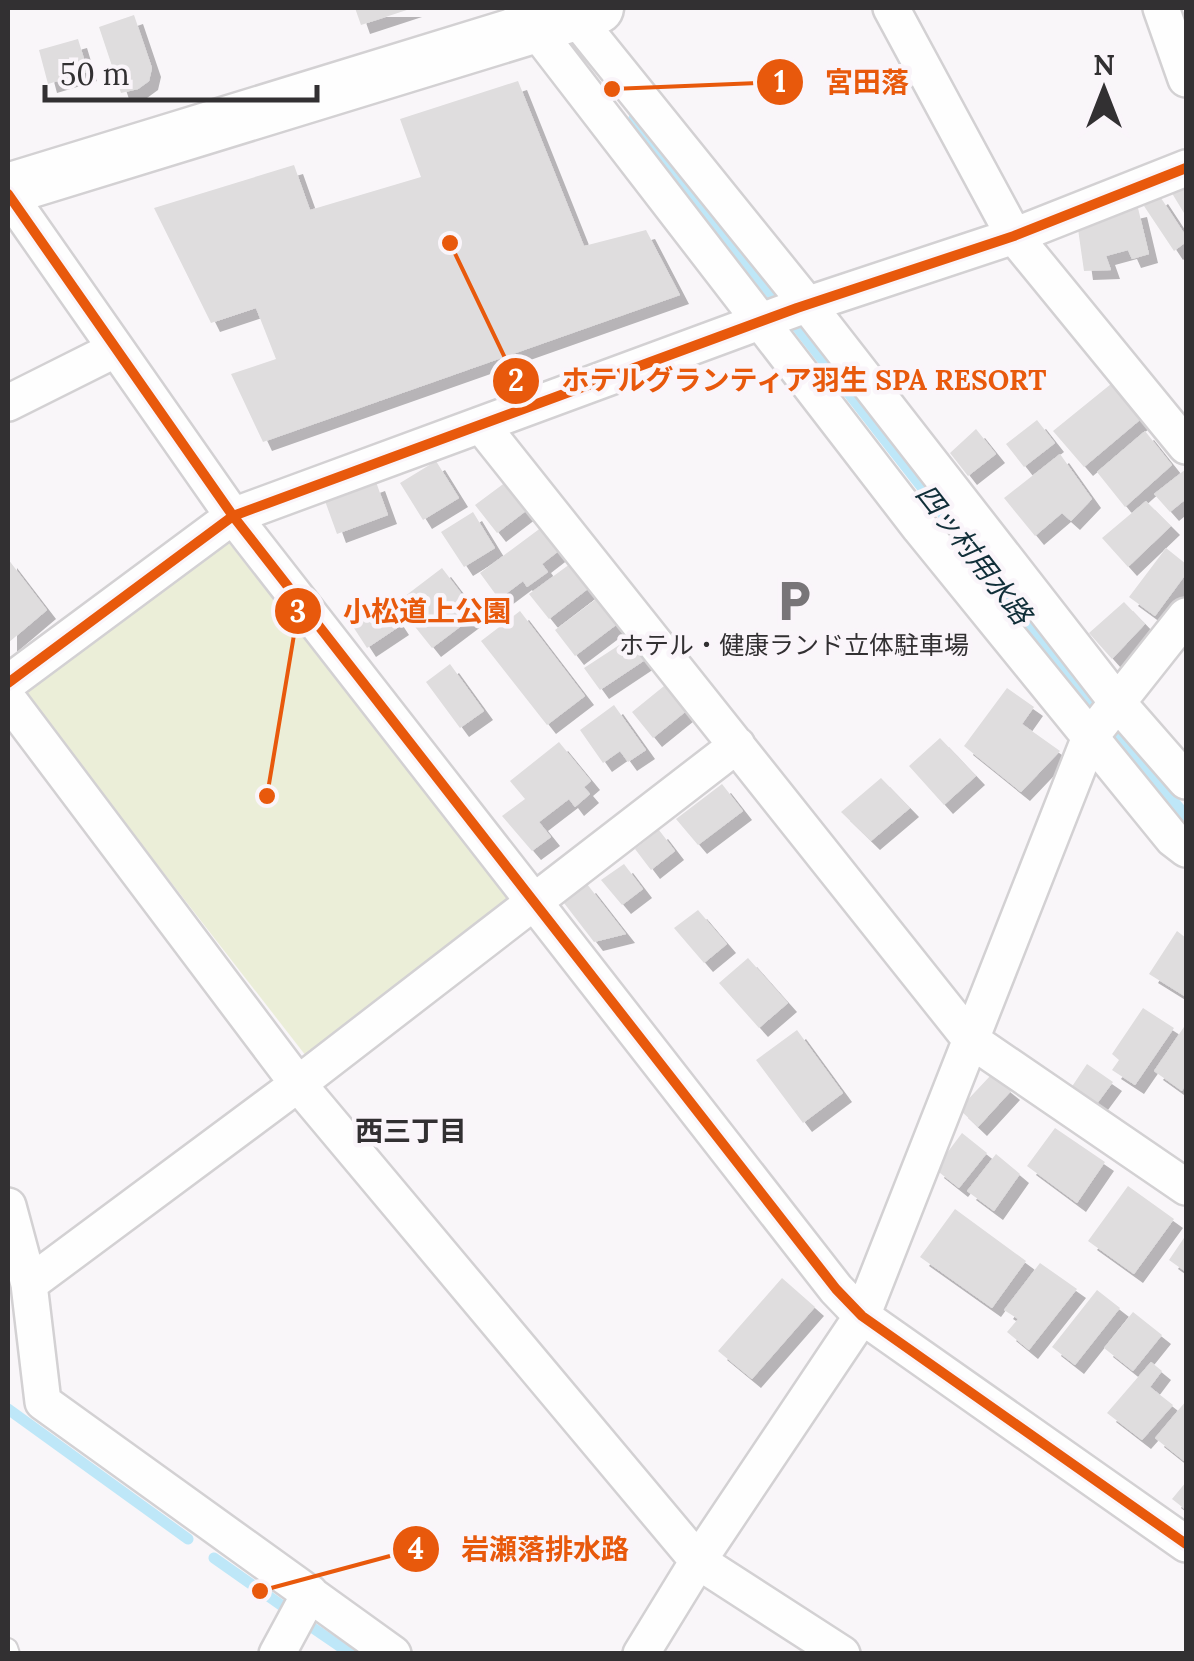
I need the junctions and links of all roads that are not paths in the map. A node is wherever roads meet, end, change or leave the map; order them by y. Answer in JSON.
{"nodes":[{"id":1,"x":891,"y":8,"type":"edge"},
{"id":2,"x":1161,"y":8,"type":"edge"},
{"id":3,"x":559,"y":14,"type":"edge"},
{"id":4,"x":1186,"y":78,"type":"edge"},
{"id":5,"x":1186,"y":168,"type":"edge"},
{"id":6,"x":8,"y":191,"type":"edge"},
{"id":7,"x":1014,"y":236,"type":"junction"},
{"id":8,"x":785,"y":312,"type":"junction"},
{"id":9,"x":116,"y":349,"type":"junction"},
{"id":10,"x":8,"y":403,"type":"edge"},
{"id":11,"x":482,"y":426,"type":"junction"},
{"id":12,"x":1186,"y":446,"type":"edge"},
{"id":13,"x":233,"y":516,"type":"junction"},
{"id":14,"x":1186,"y":616,"type":"edge"},
{"id":15,"x":8,"y":683,"type":"edge"},
{"id":16,"x":8,"y":699,"type":"edge"},
{"id":17,"x":1104,"y":719,"type":"junction"},
{"id":18,"x":737,"y":746,"type":"junction"},
{"id":19,"x":1186,"y":781,"type":"edge"},
{"id":20,"x":1186,"y":849,"type":"edge"},
{"id":21,"x":534,"y":900,"type":"junction"},
{"id":22,"x":971,"y":1040,"type":"junction"},
{"id":23,"x":298,"y":1084,"type":"junction"},
{"id":24,"x":1186,"y":1186,"type":"edge"},
{"id":25,"x":8,"y":1206,"type":"edge"},
{"id":26,"x":18,"y":1284,"type":"edge"},
{"id":27,"x":862,"y":1316,"type":"junction"},
{"id":28,"x":1186,"y":1544,"type":"edge"},
{"id":29,"x":698,"y":1560,"type":"junction"},
{"id":30,"x":310,"y":1593,"type":"junction"},
{"id":31,"x":277,"y":1654,"type":"edge"},
{"id":32,"x":393,"y":1654,"type":"edge"},
{"id":33,"x":642,"y":1654,"type":"edge"},
{"id":34,"x":842,"y":1654,"type":"edge"}],
"edges":[{"from":1,"to":7,"type":"street"},
{"from":2,"to":4,"type":"street"},
{"from":3,"to":6,"type":"street"},
{"from":3,"to":8,"type":"street"},
{"from":3,"to":8,"type":"street"},
{"from":5,"to":7,"type":"street"},
{"from":6,"to":9,"type":"street"},
{"from":7,"to":8,"type":"street"},
{"from":7,"to":12,"type":"street"},
{"from":8,"to":11,"type":"street"},
{"from":8,"to":17,"type":"street"},
{"from":8,"to":17,"type":"street"},
{"from":9,"to":10,"type":"street"},
{"from":9,"to":13,"type":"street"},
{"from":11,"to":13,"type":"street"},
{"from":11,"to":18,"type":"street"},
{"from":13,"to":15,"type":"street"},
{"from":13,"to":21,"type":"street"},
{"from":14,"to":17,"type":"street"},
{"from":16,"to":23,"type":"street"},
{"from":17,"to":19,"type":"street"},
{"from":17,"to":20,"type":"street"},
{"from":17,"to":22,"type":"street"},
{"from":18,"to":21,"type":"street"},
{"from":18,"to":22,"type":"street"},
{"from":21,"to":23,"type":"street"},
{"from":21,"to":27,"type":"street"},
{"from":22,"to":24,"type":"street"},
{"from":22,"to":27,"type":"street"},
{"from":23,"to":26,"type":"street"},
{"from":23,"to":29,"type":"street"},
{"from":25,"to":26,"type":"street"},
{"from":26,"to":30,"type":"street"},
{"from":27,"to":28,"type":"street"},
{"from":27,"to":29,"type":"street"},
{"from":29,"to":33,"type":"street"},
{"from":29,"to":34,"type":"street"},
{"from":30,"to":31,"type":"street"},
{"from":30,"to":32,"type":"street"}]}
